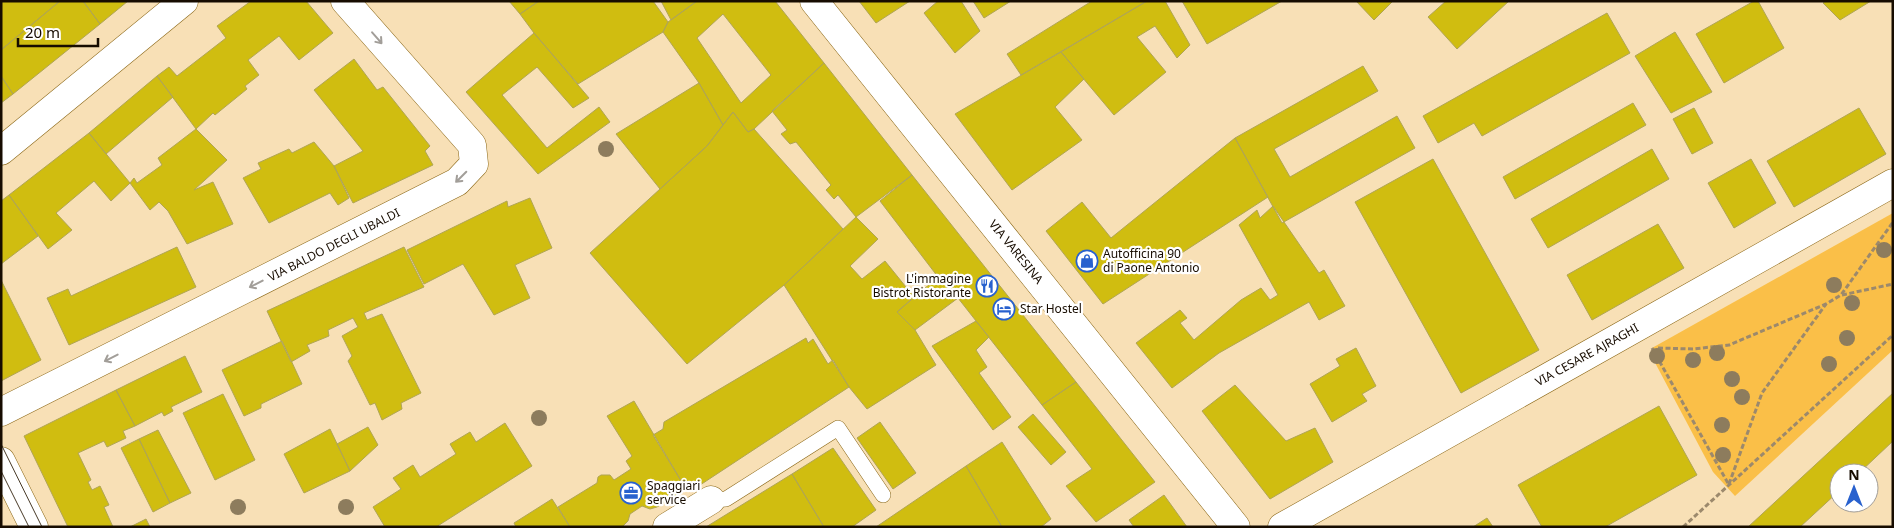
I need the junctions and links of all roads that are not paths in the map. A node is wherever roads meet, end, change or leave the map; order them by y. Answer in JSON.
{"nodes":[{"id":1,"x":184,"y":1,"type":"edge"},
{"id":2,"x":345,"y":1,"type":"edge"},
{"id":3,"x":814,"y":1,"type":"edge"},
{"id":4,"x":1,"y":151,"type":"edge"},
{"id":5,"x":1893,"y":183,"type":"edge"},
{"id":6,"x":1,"y":412,"type":"edge"},
{"id":7,"x":1,"y":461,"type":"edge"},
{"id":8,"x":883,"y":495,"type":"dead end"},
{"id":9,"x":710,"y":500,"type":"joint"},
{"id":10,"x":34,"y":527,"type":"edge"},
{"id":11,"x":668,"y":527,"type":"edge"},
{"id":12,"x":1236,"y":527,"type":"edge"},
{"id":13,"x":1282,"y":527,"type":"edge"}],
"edges":[{"from":1,"to":4,"type":"street"},
{"from":2,"to":6,"type":"street","name":"VIA BALDO DEGLI UBALDI","one_way":true},
{"from":3,"to":12,"type":"street","name":"VIA VARESINA"},
{"from":5,"to":13,"type":"street","name":"VIA CESARE AJRAGHI"},
{"from":7,"to":10,"type":"street"},
{"from":8,"to":9,"type":"lane"},
{"from":9,"to":11,"type":"street"}]}
